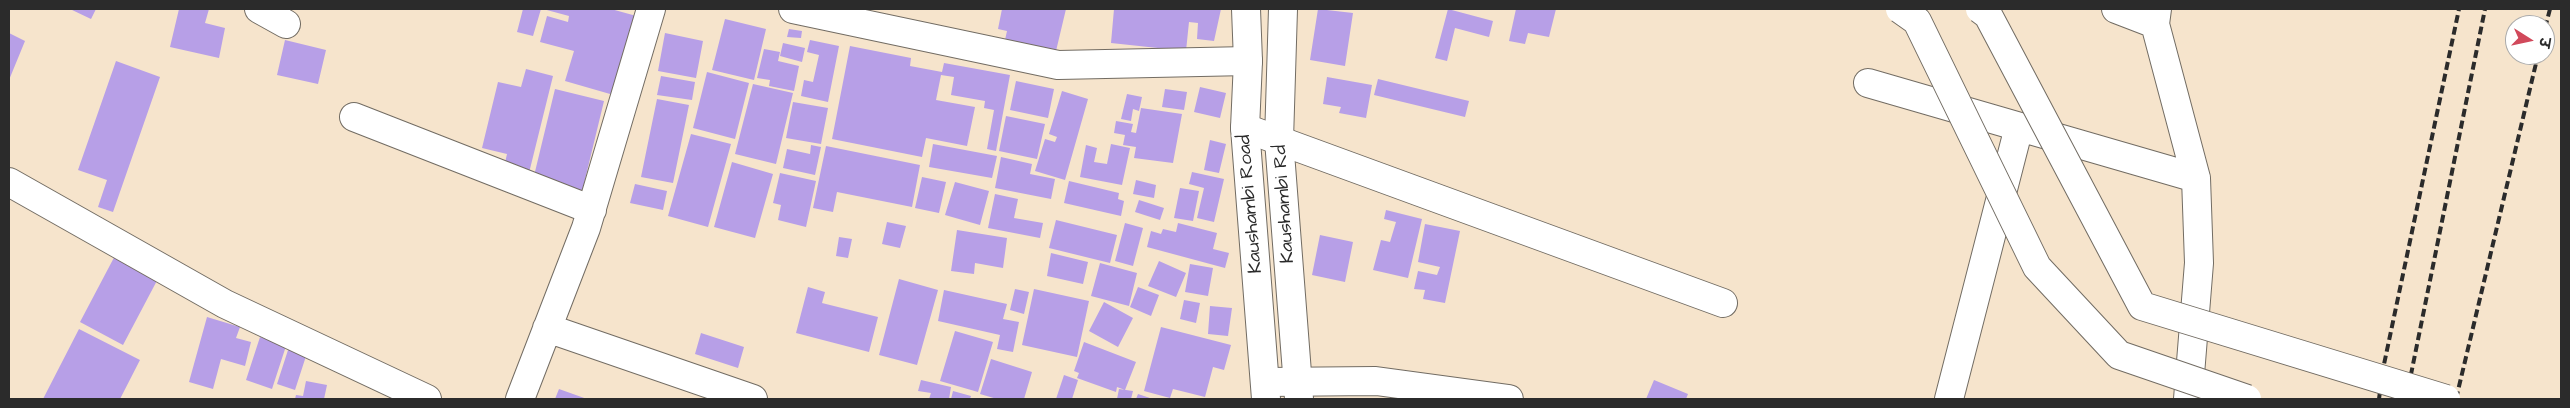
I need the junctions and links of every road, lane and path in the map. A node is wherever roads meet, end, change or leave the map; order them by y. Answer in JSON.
{"nodes":[{"id":1,"x":259,"y":9,"type":"edge"},
{"id":2,"x":651,"y":9,"type":"edge"},
{"id":3,"x":793,"y":9,"type":"edge"},
{"id":4,"x":1246,"y":9,"type":"edge"},
{"id":5,"x":1283,"y":9,"type":"edge"},
{"id":6,"x":1900,"y":9,"type":"edge"},
{"id":7,"x":1980,"y":9,"type":"edge"},
{"id":8,"x":2116,"y":9,"type":"edge"},
{"id":9,"x":2156,"y":17,"type":"edge"},
{"id":10,"x":286,"y":24,"type":"dead end"},
{"id":11,"x":1248,"y":61,"type":"junction"},
{"id":12,"x":1868,"y":83,"type":"dead end"},
{"id":13,"x":354,"y":117,"type":"dead end"},
{"id":14,"x":2019,"y":127,"type":"junction"},
{"id":15,"x":1245,"y":128,"type":"junction"},
{"id":16,"x":1279,"y":140,"type":"junction"},
{"id":17,"x":2196,"y":178,"type":"junction"},
{"id":18,"x":9,"y":182,"type":"edge"},
{"id":19,"x":592,"y":210,"type":"junction"},
{"id":20,"x":1723,"y":303,"type":"dead end"},
{"id":21,"x":547,"y":328,"type":"junction"},
{"id":22,"x":1266,"y":391,"type":"edge"},
{"id":23,"x":1299,"y":391,"type":"edge"},
{"id":24,"x":427,"y":399,"type":"edge"},
{"id":25,"x":520,"y":399,"type":"edge"},
{"id":26,"x":753,"y":399,"type":"edge"},
{"id":27,"x":1509,"y":399,"type":"edge"},
{"id":28,"x":1949,"y":399,"type":"edge"},
{"id":29,"x":2188,"y":399,"type":"edge"},
{"id":30,"x":2247,"y":399,"type":"edge"},
{"id":31,"x":2446,"y":399,"type":"edge"}],
"edges":[{"from":1,"to":10,"type":"street"},
{"from":2,"to":19,"type":"street"},
{"from":3,"to":11,"type":"street"},
{"from":4,"to":11,"type":"street","name":"Kaushambi Road"},
{"from":5,"to":16,"type":"street","name":"Kaushambi Rd"},
{"from":6,"to":30,"type":"street","bridge":true},
{"from":7,"to":31,"type":"street","bridge":true},
{"from":8,"to":9,"type":"street"},
{"from":9,"to":17,"type":"street"},
{"from":11,"to":15,"type":"street","name":"Kaushambi Road"},
{"from":12,"to":14,"type":"street"},
{"from":13,"to":19,"type":"street"},
{"from":14,"to":17,"type":"street"},
{"from":14,"to":28,"type":"street"},
{"from":15,"to":16,"type":"street"},
{"from":15,"to":22,"type":"street","name":"Kaushambi Road"},
{"from":16,"to":20,"type":"street"},
{"from":16,"to":23,"type":"street","name":"Kaushambi Rd"},
{"from":17,"to":29,"type":"street"},
{"from":18,"to":24,"type":"street"},
{"from":19,"to":21,"type":"street"},
{"from":21,"to":25,"type":"street"},
{"from":21,"to":26,"type":"street"},
{"from":22,"to":23,"type":"street"},
{"from":23,"to":27,"type":"street"}]}
